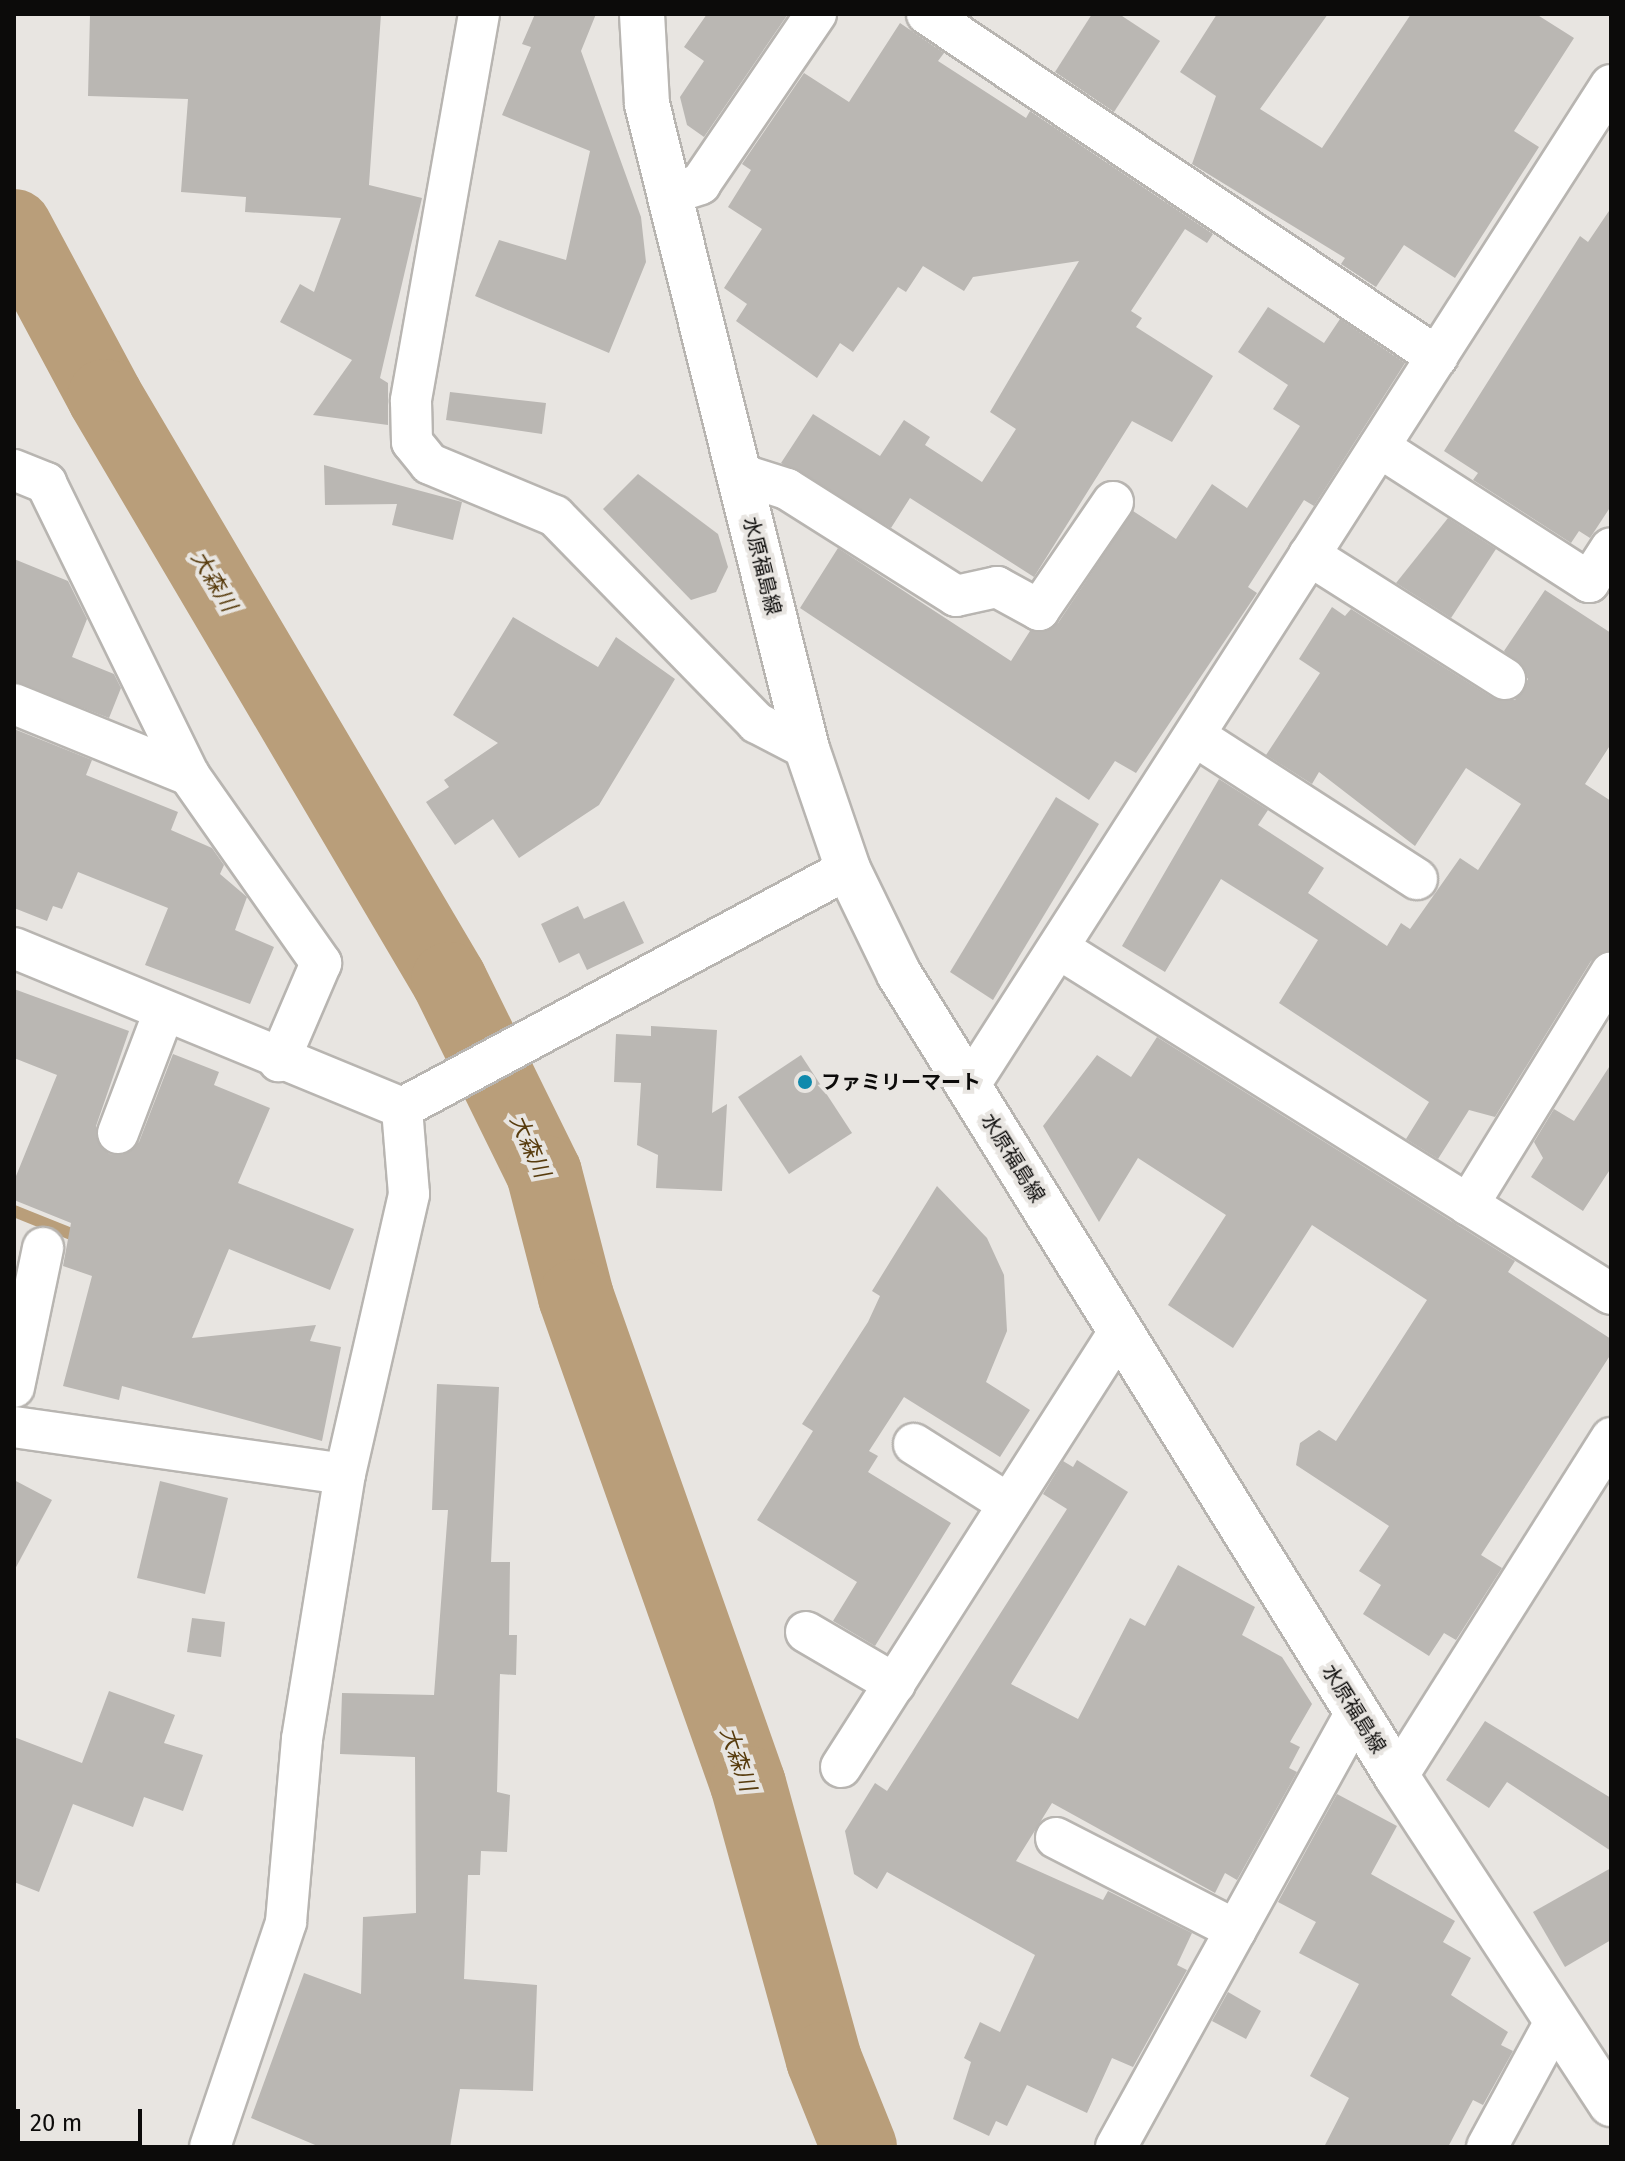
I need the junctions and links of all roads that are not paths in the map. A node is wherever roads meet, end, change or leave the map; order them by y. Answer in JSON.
{"nodes":[{"id":1,"x":479,"y":14,"type":"edge"},
{"id":2,"x":642,"y":14,"type":"edge"},
{"id":3,"x":816,"y":14,"type":"edge"},
{"id":4,"x":927,"y":14,"type":"edge"},
{"id":5,"x":1611,"y":85,"type":"edge"},
{"id":6,"x":670,"y":194,"type":"junction"},
{"id":7,"x":1437,"y":357,"type":"junction"},
{"id":8,"x":1379,"y":447,"type":"junction"},
{"id":9,"x":14,"y":470,"type":"edge"},
{"id":10,"x":740,"y":474,"type":"junction"},
{"id":11,"x":1113,"y":502,"type":"dead end"},
{"id":12,"x":1611,"y":548,"type":"edge"},
{"id":13,"x":1309,"y":555,"type":"junction"},
{"id":14,"x":1505,"y":679,"type":"dead end"},
{"id":15,"x":14,"y":704,"type":"edge"},
{"id":16,"x":1195,"y":736,"type":"junction"},
{"id":17,"x":807,"y":749,"type":"junction"},
{"id":18,"x":189,"y":775,"type":"junction"},
{"id":19,"x":848,"y":869,"type":"junction"},
{"id":20,"x":1417,"y":879,"type":"dead end"},
{"id":21,"x":14,"y":948,"type":"edge"},
{"id":22,"x":1058,"y":948,"type":"junction"},
{"id":23,"x":1611,"y":973,"type":"edge"},
{"id":24,"x":164,"y":1012,"type":"junction"},
{"id":25,"x":279,"y":1061,"type":"junction"},
{"id":26,"x":969,"y":1086,"type":"junction"},
{"id":27,"x":409,"y":1104,"type":"junction"},
{"id":28,"x":118,"y":1133,"type":"dead end"},
{"id":29,"x":1468,"y":1205,"type":"junction"},
{"id":30,"x":43,"y":1248,"type":"dead end"},
{"id":31,"x":1611,"y":1294,"type":"edge"},
{"id":32,"x":1120,"y":1330,"type":"junction"},
{"id":33,"x":14,"y":1387,"type":"edge"},
{"id":34,"x":14,"y":1427,"type":"edge"},
{"id":35,"x":1611,"y":1438,"type":"edge"},
{"id":36,"x":914,"y":1444,"type":"dead end"},
{"id":37,"x":345,"y":1474,"type":"junction"},
{"id":38,"x":1009,"y":1504,"type":"junction"},
{"id":39,"x":806,"y":1632,"type":"dead end"},
{"id":40,"x":895,"y":1684,"type":"junction"},
{"id":41,"x":1356,"y":1712,"type":"junction"},
{"id":42,"x":841,"y":1767,"type":"dead end"},
{"id":43,"x":1397,"y":1777,"type":"junction"},
{"id":44,"x":1056,"y":1838,"type":"dead end"},
{"id":45,"x":1236,"y":1930,"type":"junction"},
{"id":46,"x":1556,"y":2020,"type":"junction"},
{"id":47,"x":1611,"y":2104,"type":"edge"},
{"id":48,"x":210,"y":2147,"type":"edge"},
{"id":49,"x":1116,"y":2147,"type":"edge"},
{"id":50,"x":1487,"y":2147,"type":"edge"}],
"edges":[{"from":1,"to":17,"type":"street"},
{"from":2,"to":6,"type":"main road","name":"水原福島線"},
{"from":3,"to":6,"type":"street"},
{"from":4,"to":7,"type":"street"},
{"from":5,"to":7,"type":"street"},
{"from":6,"to":10,"type":"main road","name":"水原福島線"},
{"from":7,"to":8,"type":"street"},
{"from":8,"to":12,"type":"street"},
{"from":8,"to":13,"type":"street"},
{"from":9,"to":18,"type":"street"},
{"from":10,"to":11,"type":"street"},
{"from":10,"to":17,"type":"main road","name":"水原福島線"},
{"from":13,"to":14,"type":"street"},
{"from":13,"to":16,"type":"street"},
{"from":15,"to":18,"type":"street"},
{"from":16,"to":20,"type":"street"},
{"from":16,"to":22,"type":"street"},
{"from":17,"to":19,"type":"main road","name":"水原福島線"},
{"from":18,"to":25,"type":"street"},
{"from":19,"to":26,"type":"main road","name":"水原福島線"},
{"from":19,"to":27,"type":"street"},
{"from":21,"to":24,"type":"street"},
{"from":22,"to":26,"type":"street"},
{"from":22,"to":29,"type":"street"},
{"from":23,"to":29,"type":"street"},
{"from":24,"to":25,"type":"street"},
{"from":24,"to":28,"type":"street"},
{"from":25,"to":27,"type":"street"},
{"from":26,"to":32,"type":"main road","name":"水原福島線"},
{"from":27,"to":37,"type":"street"},
{"from":29,"to":31,"type":"street"},
{"from":30,"to":33,"type":"street"},
{"from":32,"to":38,"type":"street"},
{"from":32,"to":41,"type":"main road","name":"水原福島線"},
{"from":34,"to":37,"type":"street"},
{"from":35,"to":43,"type":"street"},
{"from":36,"to":38,"type":"street"},
{"from":37,"to":48,"type":"street"},
{"from":38,"to":40,"type":"street"},
{"from":39,"to":40,"type":"street"},
{"from":40,"to":42,"type":"street"},
{"from":41,"to":43,"type":"main road","name":"水原福島線"},
{"from":41,"to":45,"type":"street"},
{"from":43,"to":46,"type":"main road","name":"水原福島線"},
{"from":44,"to":45,"type":"street"},
{"from":45,"to":49,"type":"street"},
{"from":46,"to":47,"type":"main road","name":"水原福島線"},
{"from":46,"to":50,"type":"street"}]}
